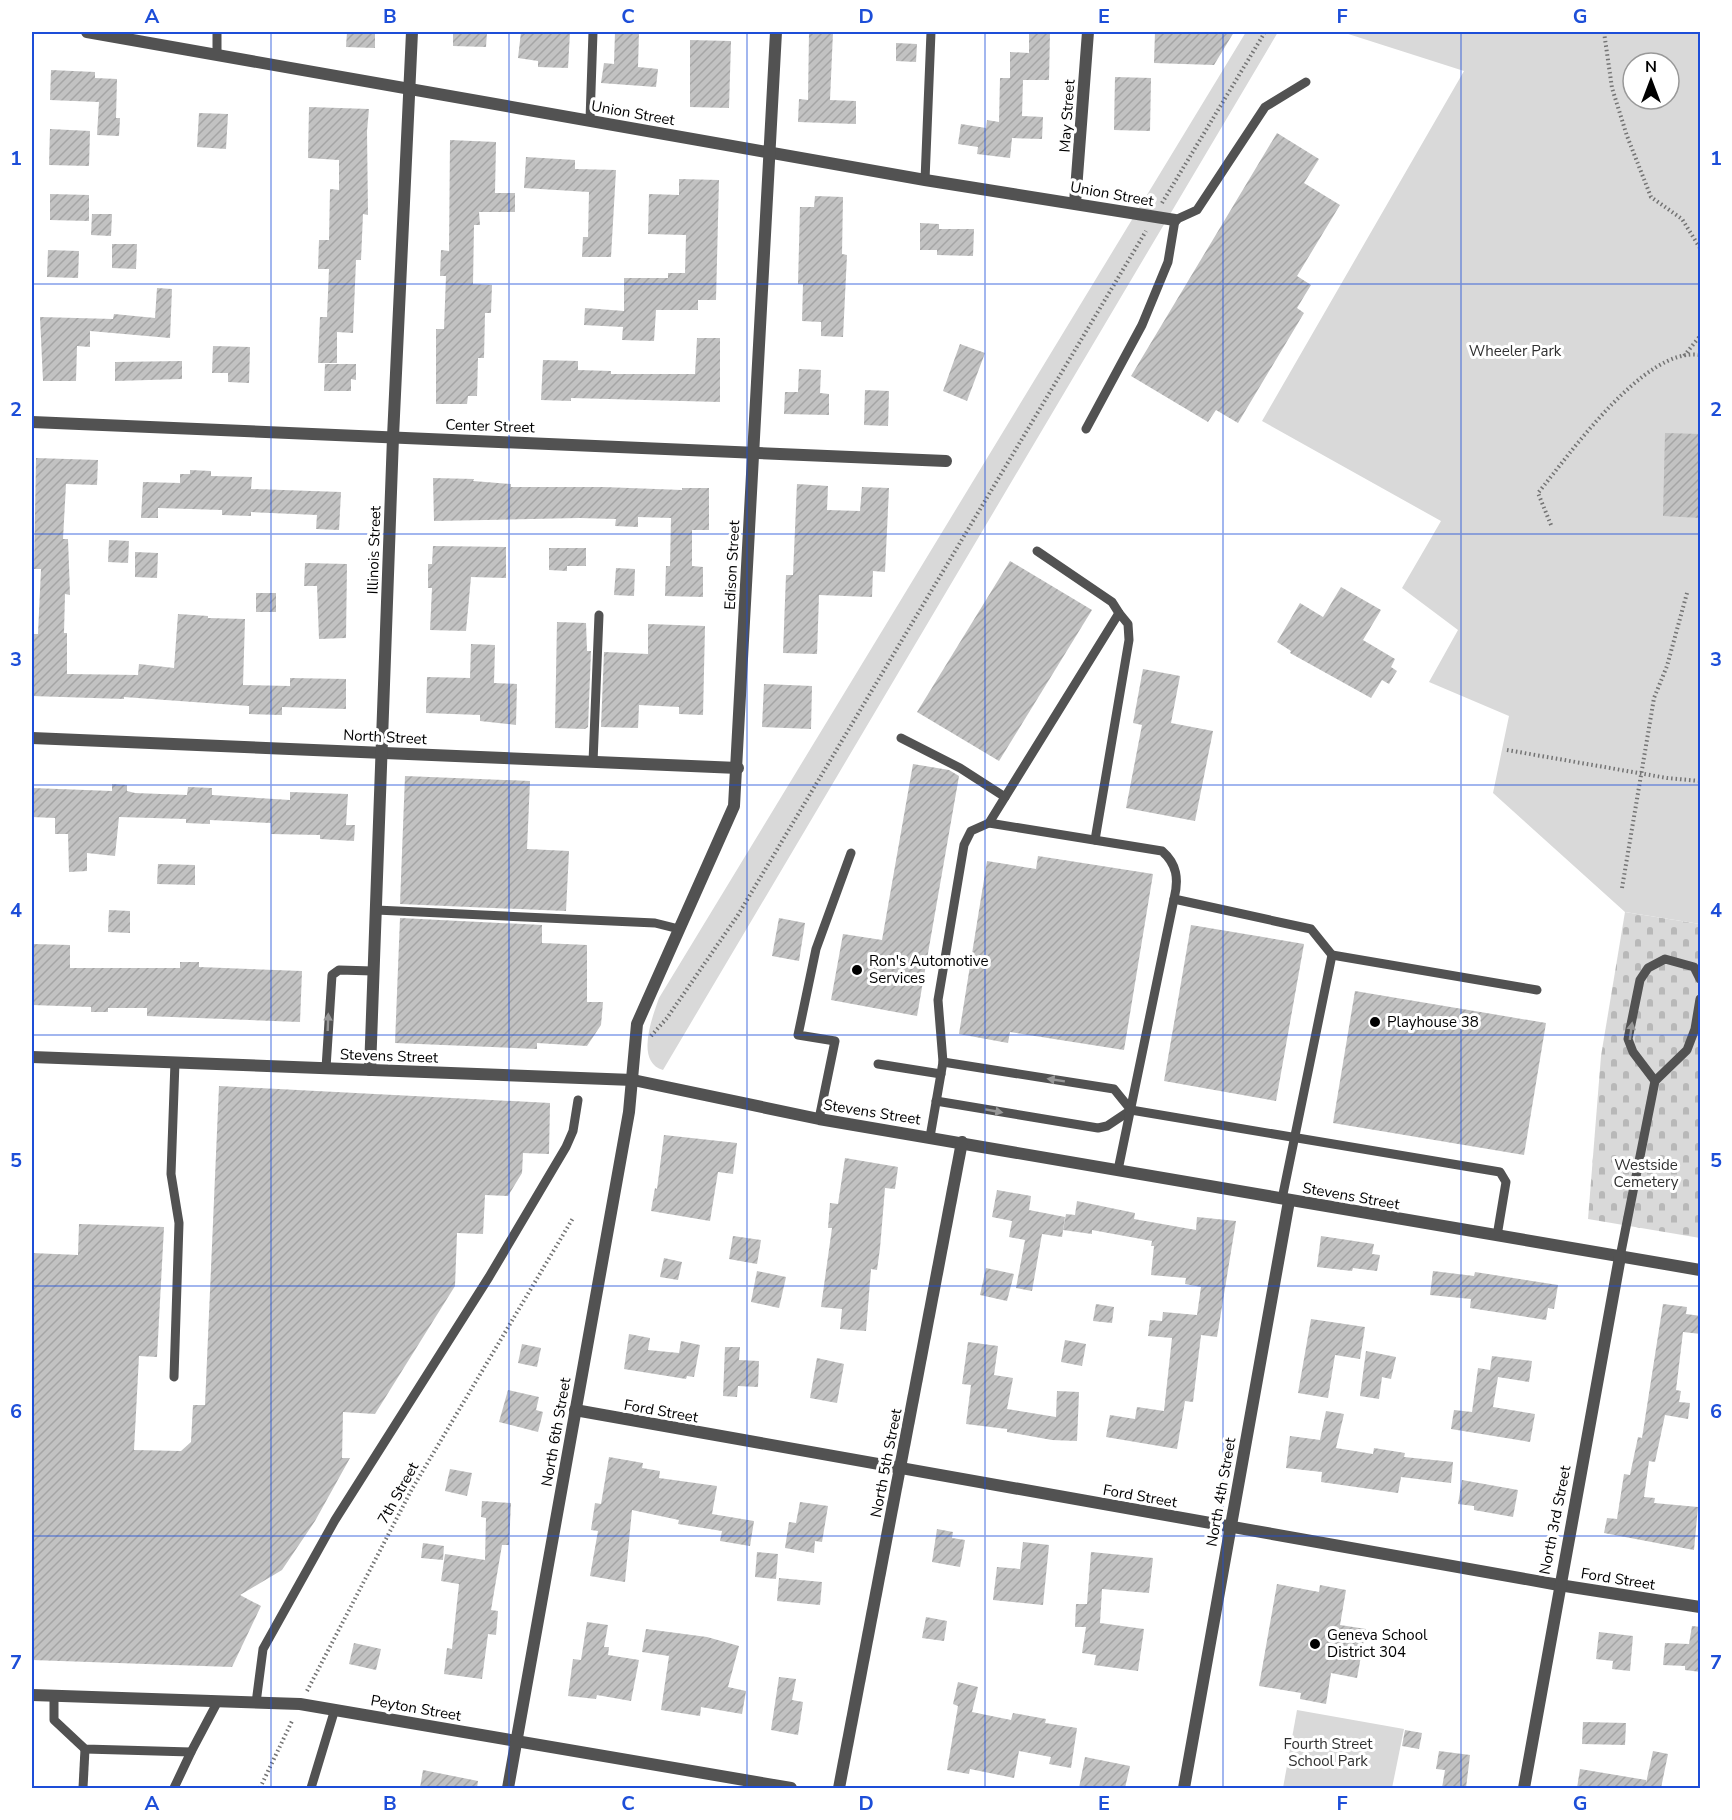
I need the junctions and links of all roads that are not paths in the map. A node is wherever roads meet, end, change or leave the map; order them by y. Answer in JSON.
{"nodes":[{"id":1,"x":87,"y":32,"type":"edge"},
{"id":2,"x":218,"y":32,"type":"edge"},
{"id":3,"x":412,"y":32,"type":"edge"},
{"id":4,"x":593,"y":32,"type":"edge"},
{"id":5,"x":776,"y":32,"type":"edge"},
{"id":6,"x":931,"y":32,"type":"edge"},
{"id":7,"x":1088,"y":32,"type":"edge"},
{"id":8,"x":216,"y":55,"type":"junction"},
{"id":9,"x":1306,"y":82,"type":"dead end"},
{"id":10,"x":409,"y":89,"type":"junction"},
{"id":11,"x":590,"y":120,"type":"junction"},
{"id":12,"x":771,"y":152,"type":"junction"},
{"id":13,"x":925,"y":180,"type":"junction"},
{"id":14,"x":1075,"y":203,"type":"junction"},
{"id":15,"x":1175,"y":220,"type":"junction"},
{"id":16,"x":32,"y":422,"type":"edge"},
{"id":17,"x":1086,"y":429,"type":"dead end"},
{"id":18,"x":393,"y":437,"type":"junction"},
{"id":19,"x":752,"y":452,"type":"junction"},
{"id":20,"x":946,"y":462,"type":"dead end"},
{"id":21,"x":1037,"y":551,"type":"dead end"},
{"id":22,"x":1119,"y":613,"type":"junction"},
{"id":23,"x":599,"y":615,"type":"dead end"},
{"id":24,"x":32,"y":738,"type":"edge"},
{"id":25,"x":901,"y":738,"type":"dead end"},
{"id":26,"x":382,"y":752,"type":"junction"},
{"id":27,"x":592,"y":762,"type":"junction"},
{"id":28,"x":738,"y":768,"type":"junction"},
{"id":29,"x":1005,"y":797,"type":"junction"},
{"id":30,"x":989,"y":823,"type":"junction"},
{"id":31,"x":1095,"y":840,"type":"junction"},
{"id":32,"x":851,"y":853,"type":"dead end"},
{"id":33,"x":1174,"y":898,"type":"junction"},
{"id":34,"x":376,"y":910,"type":"junction"},
{"id":35,"x":679,"y":929,"type":"junction"},
{"id":36,"x":1332,"y":955,"type":"junction"},
{"id":37,"x":374,"y":971,"type":"junction"},
{"id":38,"x":1701,"y":979,"type":"edge"},
{"id":39,"x":1537,"y":990,"type":"dead end"},
{"id":40,"x":1701,"y":999,"type":"edge"},
{"id":41,"x":32,"y":1057,"type":"edge"},
{"id":42,"x":175,"y":1062,"type":"junction"},
{"id":43,"x":943,"y":1062,"type":"junction"},
{"id":44,"x":878,"y":1064,"type":"dead end"},
{"id":45,"x":326,"y":1068,"type":"junction"},
{"id":46,"x":370,"y":1070,"type":"junction"},
{"id":47,"x":941,"y":1074,"type":"junction"},
{"id":48,"x":633,"y":1080,"type":"junction"},
{"id":49,"x":1655,"y":1081,"type":"junction"},
{"id":50,"x":578,"y":1100,"type":"dead end"},
{"id":51,"x":936,"y":1101,"type":"junction"},
{"id":52,"x":1131,"y":1110,"type":"junction"},
{"id":53,"x":819,"y":1119,"type":"junction"},
{"id":54,"x":930,"y":1137,"type":"junction"},
{"id":55,"x":1294,"y":1137,"type":"junction"},
{"id":56,"x":962,"y":1142,"type":"junction"},
{"id":57,"x":1118,"y":1170,"type":"junction"},
{"id":58,"x":1285,"y":1200,"type":"junction"},
{"id":59,"x":1497,"y":1236,"type":"junction"},
{"id":60,"x":1620,"y":1257,"type":"junction"},
{"id":61,"x":1701,"y":1270,"type":"edge"},
{"id":62,"x":174,"y":1377,"type":"dead end"},
{"id":63,"x":575,"y":1410,"type":"junction"},
{"id":64,"x":899,"y":1469,"type":"junction"},
{"id":65,"x":1230,"y":1527,"type":"junction"},
{"id":66,"x":1558,"y":1585,"type":"junction"},
{"id":67,"x":1701,"y":1607,"type":"edge"},
{"id":68,"x":32,"y":1695,"type":"edge"},
{"id":69,"x":54,"y":1696,"type":"junction"},
{"id":70,"x":218,"y":1701,"type":"junction"},
{"id":71,"x":256,"y":1703,"type":"junction"},
{"id":72,"x":335,"y":1709,"type":"junction"},
{"id":73,"x":516,"y":1740,"type":"junction"},
{"id":74,"x":85,"y":1749,"type":"junction"},
{"id":75,"x":191,"y":1752,"type":"junction"},
{"id":76,"x":83,"y":1788,"type":"edge"},
{"id":77,"x":174,"y":1788,"type":"edge"},
{"id":78,"x":311,"y":1788,"type":"edge"},
{"id":79,"x":508,"y":1788,"type":"edge"},
{"id":80,"x":791,"y":1788,"type":"edge"},
{"id":81,"x":840,"y":1788,"type":"edge"},
{"id":82,"x":1184,"y":1788,"type":"edge"},
{"id":83,"x":1524,"y":1788,"type":"edge"}],
"edges":[{"from":1,"to":8,"type":"street","name":"Union Street"},
{"from":2,"to":8,"type":"lane"},
{"from":3,"to":10,"type":"street","name":"Illinois Street"},
{"from":4,"to":11,"type":"lane"},
{"from":5,"to":12,"type":"street","name":"Edison Street"},
{"from":6,"to":13,"type":"lane"},
{"from":7,"to":14,"type":"street","name":"May Street"},
{"from":8,"to":10,"type":"street","name":"Union Street"},
{"from":9,"to":15,"type":"lane"},
{"from":10,"to":11,"type":"street","name":"Union Street"},
{"from":10,"to":18,"type":"street","name":"Illinois Street"},
{"from":11,"to":12,"type":"street","name":"Union Street"},
{"from":12,"to":13,"type":"street","name":"Union Street"},
{"from":12,"to":19,"type":"street","name":"Edison Street"},
{"from":13,"to":14,"type":"street","name":"Union Street"},
{"from":14,"to":15,"type":"street","name":"Union Street"},
{"from":15,"to":17,"type":"lane"},
{"from":16,"to":18,"type":"street","name":"Center Street"},
{"from":18,"to":19,"type":"street","name":"Center Street"},
{"from":18,"to":26,"type":"street","name":"Illinois Street"},
{"from":19,"to":20,"type":"street","name":"Center Street"},
{"from":19,"to":28,"type":"street","name":"Edison Street"},
{"from":21,"to":22,"type":"lane"},
{"from":22,"to":29,"type":"lane"},
{"from":22,"to":31,"type":"lane"},
{"from":23,"to":27,"type":"lane"},
{"from":24,"to":26,"type":"street","name":"North Street"},
{"from":25,"to":29,"type":"lane"},
{"from":26,"to":27,"type":"street","name":"North Street"},
{"from":26,"to":34,"type":"street","name":"Illinois Street"},
{"from":27,"to":28,"type":"street","name":"North Street"},
{"from":28,"to":35,"type":"street","name":"Edison Street"},
{"from":29,"to":30,"type":"lane"},
{"from":30,"to":31,"type":"lane"},
{"from":30,"to":43,"type":"lane"},
{"from":31,"to":33,"type":"lane"},
{"from":32,"to":53,"type":"lane"},
{"from":33,"to":36,"type":"lane"},
{"from":33,"to":52,"type":"lane"},
{"from":34,"to":35,"type":"lane"},
{"from":34,"to":37,"type":"street","name":"Illinois Street"},
{"from":35,"to":48,"type":"street","name":"Edison Street"},
{"from":36,"to":39,"type":"lane"},
{"from":36,"to":55,"type":"lane"},
{"from":45,"to":37,"type":"lane","one_way":true},
{"from":37,"to":46,"type":"street","name":"Illinois Street"},
{"from":49,"to":38,"type":"lane","one_way":true},
{"from":40,"to":49,"type":"lane"},
{"from":41,"to":42,"type":"street","name":"Stevens Street"},
{"from":42,"to":45,"type":"street","name":"Stevens Street"},
{"from":42,"to":62,"type":"lane"},
{"from":43,"to":47,"type":"lane"},
{"from":52,"to":43,"type":"lane","one_way":true},
{"from":44,"to":47,"type":"lane"},
{"from":45,"to":46,"type":"street","name":"Stevens Street"},
{"from":46,"to":48,"type":"street","name":"Stevens Street"},
{"from":47,"to":51,"type":"lane"},
{"from":48,"to":53,"type":"street","name":"Stevens Street"},
{"from":48,"to":63,"type":"street","name":"North 6th Street"},
{"from":49,"to":60,"type":"lane"},
{"from":50,"to":71,"type":"lane"},
{"from":51,"to":52,"type":"lane","one_way":true},
{"from":51,"to":54,"type":"lane"},
{"from":52,"to":55,"type":"lane"},
{"from":52,"to":57,"type":"lane"},
{"from":53,"to":54,"type":"street","name":"Stevens Street"},
{"from":54,"to":56,"type":"street","name":"Stevens Street"},
{"from":55,"to":58,"type":"lane"},
{"from":55,"to":59,"type":"lane"},
{"from":56,"to":57,"type":"street","name":"Stevens Street"},
{"from":56,"to":64,"type":"street","name":"North 5th Street"},
{"from":57,"to":58,"type":"street","name":"Stevens Street"},
{"from":58,"to":59,"type":"street","name":"Stevens Street"},
{"from":58,"to":65,"type":"street","name":"North 4th Street"},
{"from":59,"to":60,"type":"street","name":"Stevens Street"},
{"from":60,"to":61,"type":"street","name":"Stevens Street"},
{"from":60,"to":66,"type":"street","name":"North 3rd Street"},
{"from":63,"to":64,"type":"street","name":"Ford Street"},
{"from":63,"to":73,"type":"street","name":"North 6th Street"},
{"from":64,"to":65,"type":"street","name":"Ford Street"},
{"from":64,"to":81,"type":"street","name":"North 5th Street"},
{"from":65,"to":66,"type":"street","name":"Ford Street"},
{"from":65,"to":82,"type":"street","name":"North 4th Street"},
{"from":66,"to":67,"type":"street","name":"Ford Street"},
{"from":66,"to":83,"type":"street","name":"North 3rd Street"},
{"from":68,"to":69,"type":"street","name":"Peyton Street"},
{"from":69,"to":70,"type":"street","name":"Peyton Street"},
{"from":69,"to":74,"type":"lane"},
{"from":70,"to":71,"type":"street","name":"Peyton Street"},
{"from":70,"to":75,"type":"lane"},
{"from":71,"to":72,"type":"street","name":"Peyton Street"},
{"from":72,"to":73,"type":"street","name":"Peyton Street"},
{"from":72,"to":78,"type":"lane"},
{"from":73,"to":79,"type":"street","name":"North 6th Street"},
{"from":73,"to":80,"type":"street","name":"Peyton Street"},
{"from":74,"to":75,"type":"lane"},
{"from":74,"to":76,"type":"lane"},
{"from":75,"to":77,"type":"lane"}]}
